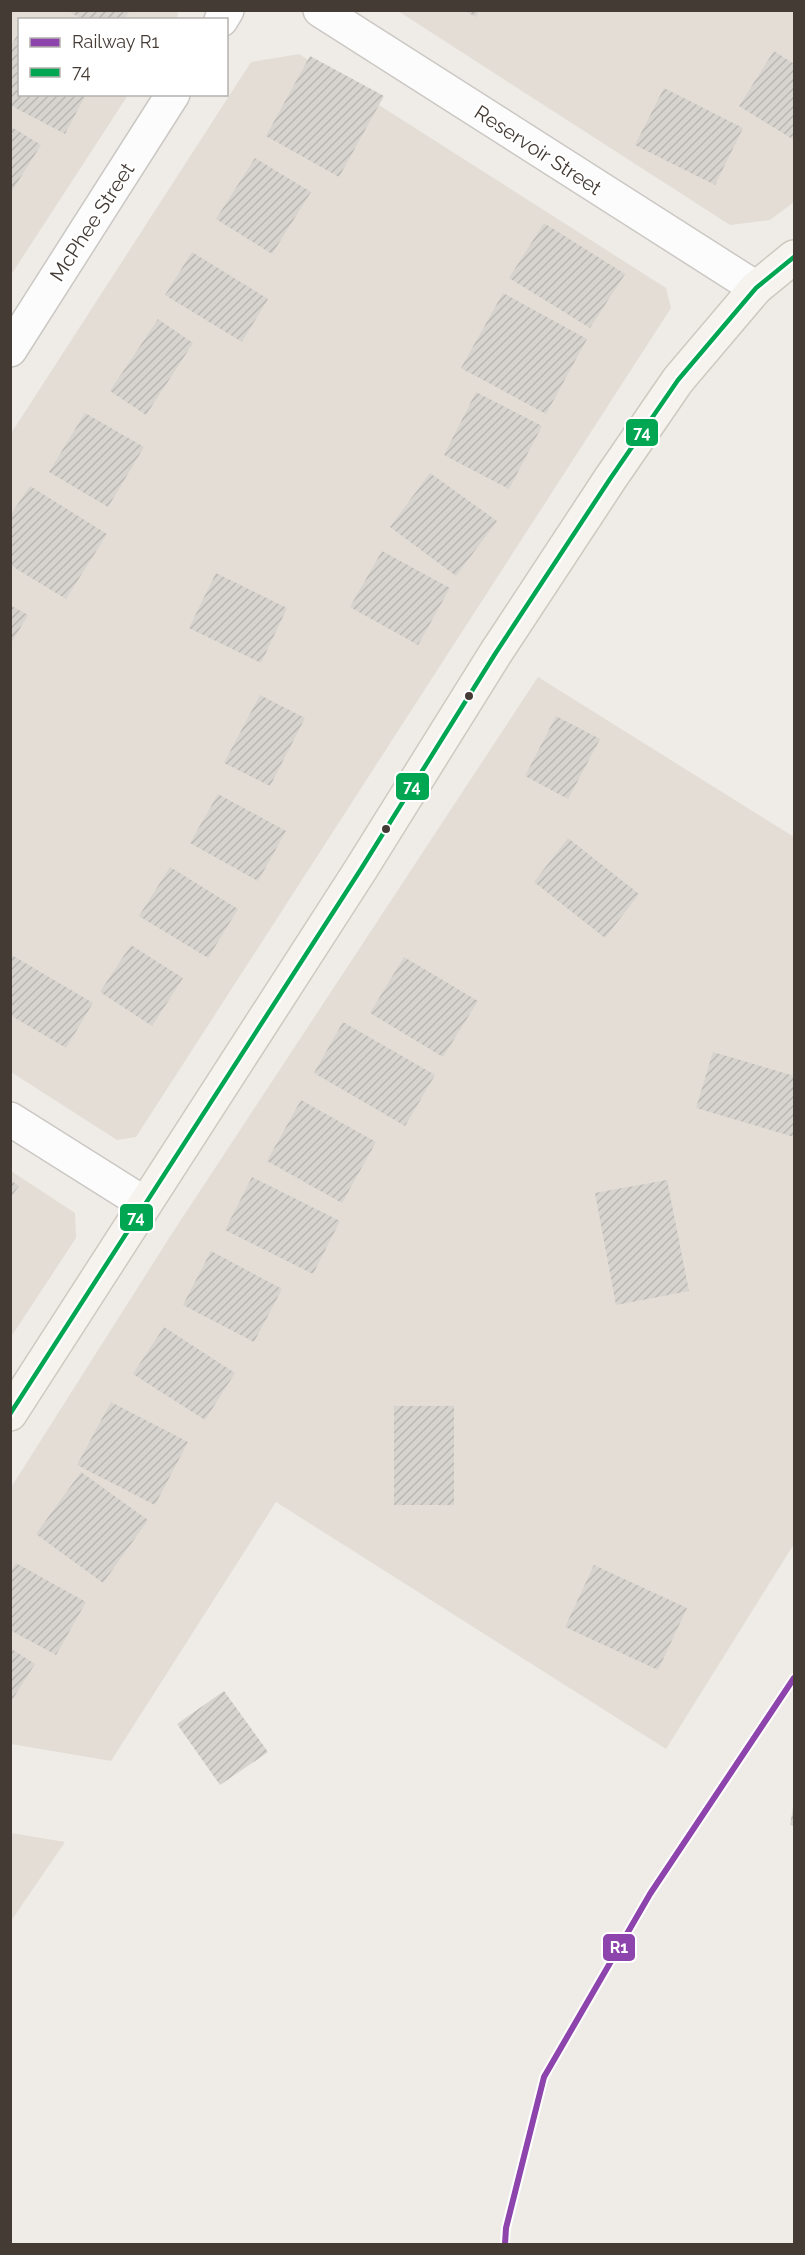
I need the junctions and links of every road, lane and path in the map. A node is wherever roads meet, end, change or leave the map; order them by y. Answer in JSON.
{"nodes":[{"id":1,"x":320,"y":10,"type":"edge"},
{"id":2,"x":172,"y":96,"type":"edge"},
{"id":3,"x":795,"y":257,"type":"edge"},
{"id":4,"x":756,"y":288,"type":"junction"},
{"id":5,"x":10,"y":350,"type":"edge"},
{"id":6,"x":10,"y":1119,"type":"edge"},
{"id":7,"x":145,"y":1204,"type":"junction"},
{"id":8,"x":10,"y":1414,"type":"edge"}],
"edges":[{"from":1,"to":4,"type":"street","name":"Reservoir Street"},
{"from":2,"to":5,"type":"street","name":"McPhee Street"},
{"from":3,"to":4,"type":"main road"},
{"from":4,"to":7,"type":"main road"},
{"from":6,"to":7,"type":"street"},
{"from":7,"to":8,"type":"main road"}]}
